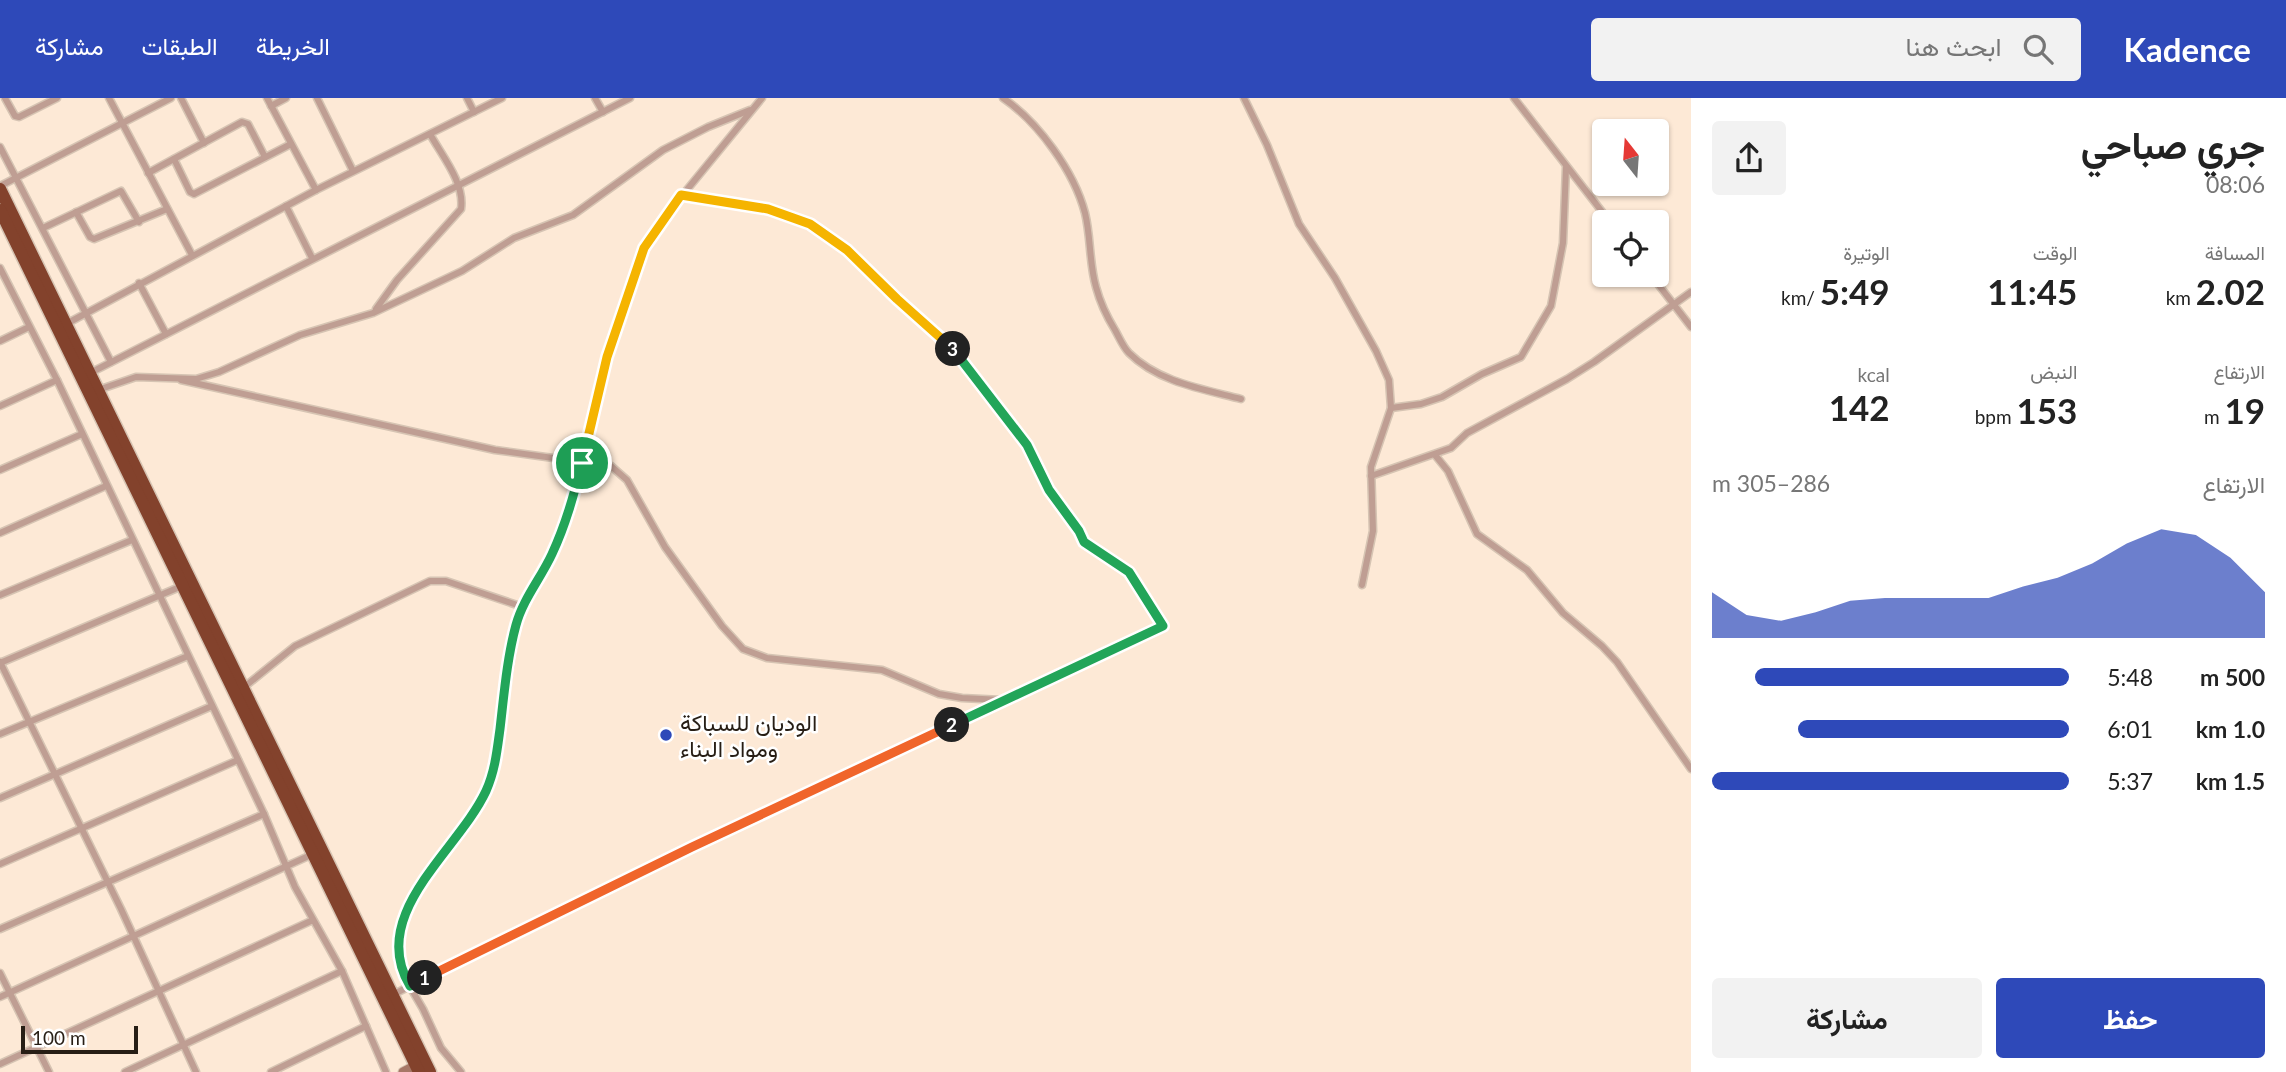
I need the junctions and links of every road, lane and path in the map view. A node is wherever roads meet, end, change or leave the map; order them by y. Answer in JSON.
{"nodes":[{"id":1,"x":5,"y":98,"type":"edge"},
{"id":2,"x":57,"y":98,"type":"edge"},
{"id":3,"x":109,"y":98,"type":"edge"},
{"id":4,"x":170,"y":98,"type":"edge"},
{"id":5,"x":181,"y":98,"type":"edge"},
{"id":6,"x":267,"y":98,"type":"edge"},
{"id":7,"x":286,"y":98,"type":"edge"},
{"id":8,"x":317,"y":98,"type":"edge"},
{"id":9,"x":467,"y":98,"type":"edge"},
{"id":10,"x":502,"y":98,"type":"edge"},
{"id":11,"x":595,"y":98,"type":"edge"},
{"id":12,"x":630,"y":98,"type":"edge"},
{"id":13,"x":762,"y":98,"type":"edge"},
{"id":14,"x":1003,"y":98,"type":"edge"},
{"id":15,"x":1244,"y":98,"type":"edge"},
{"id":16,"x":1514,"y":98,"type":"edge"},
{"id":17,"x":271,"y":106,"type":"junction"},
{"id":18,"x":752,"y":109,"type":"junction"},
{"id":19,"x":474,"y":112,"type":"junction"},
{"id":20,"x":603,"y":112,"type":"junction"},
{"id":21,"x":122,"y":123,"type":"junction"},
{"id":22,"x":430,"y":134,"type":"junction"},
{"id":23,"x":204,"y":143,"type":"junction"},
{"id":24,"x":291,"y":144,"type":"junction"},
{"id":25,"x":0,"y":147,"type":"edge"},
{"id":26,"x":265,"y":157,"type":"junction"},
{"id":27,"x":174,"y":159,"type":"junction"},
{"id":28,"x":1566,"y":168,"type":"junction"},
{"id":29,"x":353,"y":171,"type":"junction"},
{"id":30,"x":148,"y":173,"type":"junction"},
{"id":31,"x":16,"y":178,"type":"junction"},
{"id":32,"x":459,"y":186,"type":"junction"},
{"id":33,"x":0,"y":187,"type":"edge"},
{"id":34,"x":316,"y":190,"type":"junction"},
{"id":35,"x":681,"y":195,"type":"junction"},
{"id":36,"x":286,"y":206,"type":"junction"},
{"id":37,"x":167,"y":209,"type":"junction"},
{"id":38,"x":0,"y":210,"type":"edge"},
{"id":39,"x":1599,"y":210,"type":"edge"},
{"id":40,"x":76,"y":212,"type":"junction"},
{"id":41,"x":139,"y":222,"type":"junction"},
{"id":42,"x":43,"y":228,"type":"junction"},
{"id":43,"x":192,"y":255,"type":"junction"},
{"id":44,"x":312,"y":258,"type":"junction"},
{"id":45,"x":1,"y":273,"type":"edge"},
{"id":46,"x":139,"y":283,"type":"junction"},
{"id":47,"x":1661,"y":287,"type":"edge"},
{"id":48,"x":1691,"y":292,"type":"edge"},
{"id":49,"x":1675,"y":303,"type":"junction"},
{"id":50,"x":86,"y":312,"type":"junction"},
{"id":51,"x":373,"y":313,"type":"junction"},
{"id":52,"x":66,"y":324,"type":"junction"},
{"id":53,"x":29,"y":327,"type":"junction"},
{"id":54,"x":1691,"y":327,"type":"edge"},
{"id":55,"x":166,"y":334,"type":"junction"},
{"id":56,"x":0,"y":341,"type":"edge"},
{"id":57,"x":111,"y":362,"type":"junction"},
{"id":58,"x":90,"y":373,"type":"junction"},
{"id":59,"x":57,"y":380,"type":"junction"},
{"id":60,"x":181,"y":380,"type":"junction"},
{"id":61,"x":98,"y":390,"type":"junction"},
{"id":62,"x":1241,"y":399,"type":"dead end"},
{"id":63,"x":0,"y":406,"type":"edge"},
{"id":64,"x":1391,"y":408,"type":"junction"},
{"id":65,"x":82,"y":434,"type":"junction"},
{"id":66,"x":1435,"y":454,"type":"junction"},
{"id":67,"x":582,"y":463,"type":"junction"},
{"id":68,"x":0,"y":470,"type":"edge"},
{"id":69,"x":1371,"y":476,"type":"junction"},
{"id":70,"x":106,"y":486,"type":"junction"},
{"id":71,"x":0,"y":533,"type":"edge"},
{"id":72,"x":132,"y":540,"type":"junction"},
{"id":73,"x":1362,"y":585,"type":"dead end"},
{"id":74,"x":183,"y":586,"type":"junction"},
{"id":75,"x":0,"y":595,"type":"edge"},
{"id":76,"x":159,"y":596,"type":"junction"},
{"id":77,"x":523,"y":607,"type":"junction"},
{"id":78,"x":188,"y":656,"type":"junction"},
{"id":79,"x":0,"y":663,"type":"edge"},
{"id":80,"x":243,"y":688,"type":"junction"},
{"id":81,"x":1003,"y":700,"type":"junction"},
{"id":82,"x":212,"y":706,"type":"junction"},
{"id":83,"x":28,"y":722,"type":"junction"},
{"id":84,"x":0,"y":734,"type":"edge"},
{"id":85,"x":238,"y":760,"type":"junction"},
{"id":86,"x":1691,"y":769,"type":"edge"},
{"id":87,"x":54,"y":775,"type":"junction"},
{"id":88,"x":0,"y":798,"type":"edge"},
{"id":89,"x":264,"y":814,"type":"junction"},
{"id":90,"x":80,"y":829,"type":"junction"},
{"id":91,"x":313,"y":854,"type":"junction"},
{"id":92,"x":0,"y":864,"type":"edge"},
{"id":93,"x":287,"y":868,"type":"junction"},
{"id":94,"x":107,"y":882,"type":"junction"},
{"id":95,"x":313,"y":920,"type":"junction"},
{"id":96,"x":0,"y":929,"type":"edge"},
{"id":97,"x":133,"y":936,"type":"junction"},
{"id":98,"x":342,"y":971,"type":"junction"},
{"id":99,"x":0,"y":973,"type":"edge"},
{"id":100,"x":410,"y":986,"type":"junction"},
{"id":101,"x":158,"y":991,"type":"junction"},
{"id":102,"x":9,"y":993,"type":"junction"},
{"id":103,"x":393,"y":995,"type":"junction"},
{"id":104,"x":0,"y":997,"type":"edge"},
{"id":105,"x":366,"y":1026,"type":"junction"},
{"id":106,"x":183,"y":1044,"type":"junction"},
{"id":107,"x":37,"y":1047,"type":"junction"},
{"id":108,"x":0,"y":1065,"type":"edge"},
{"id":109,"x":422,"y":1068,"type":"edge"},
{"id":110,"x":49,"y":1072,"type":"edge"},
{"id":111,"x":125,"y":1072,"type":"edge"},
{"id":112,"x":196,"y":1072,"type":"edge"},
{"id":113,"x":271,"y":1072,"type":"edge"},
{"id":114,"x":386,"y":1072,"type":"edge"},
{"id":115,"x":403,"y":1072,"type":"edge"},
{"id":116,"x":461,"y":1072,"type":"edge"}],
"edges":[{"from":1,"to":2,"type":"street"},
{"from":3,"to":21,"type":"street"},
{"from":4,"to":21,"type":"street"},
{"from":5,"to":23,"type":"street"},
{"from":6,"to":17,"type":"street"},
{"from":7,"to":17,"type":"street"},
{"from":8,"to":29,"type":"street"},
{"from":9,"to":19,"type":"street"},
{"from":10,"to":19,"type":"street"},
{"from":11,"to":20,"type":"street"},
{"from":12,"to":20,"type":"street"},
{"from":13,"to":18,"type":"street"},
{"from":14,"to":62,"type":"street"},
{"from":15,"to":64,"type":"street"},
{"from":16,"to":28,"type":"street"},
{"from":17,"to":24,"type":"street"},
{"from":18,"to":35,"type":"street"},
{"from":18,"to":51,"type":"street"},
{"from":19,"to":22,"type":"street"},
{"from":20,"to":32,"type":"street"},
{"from":21,"to":30,"type":"street"},
{"from":21,"to":31,"type":"street"},
{"from":22,"to":29,"type":"street"},
{"from":22,"to":32,"type":"street"},
{"from":23,"to":26,"type":"street"},
{"from":23,"to":27,"type":"street"},
{"from":24,"to":26,"type":"street"},
{"from":24,"to":34,"type":"street"},
{"from":25,"to":31,"type":"street"},
{"from":26,"to":27,"type":"street"},
{"from":27,"to":30,"type":"street"},
{"from":28,"to":39,"type":"street"},
{"from":28,"to":64,"type":"street"},
{"from":29,"to":34,"type":"street"},
{"from":30,"to":37,"type":"street"},
{"from":31,"to":33,"type":"street"},
{"from":31,"to":42,"type":"street"},
{"from":32,"to":44,"type":"street"},
{"from":32,"to":51,"type":"street"},
{"from":33,"to":52,"type":"highway"},
{"from":34,"to":36,"type":"street"},
{"from":35,"to":67,"type":"street"},
{"from":35,"to":81,"type":"street"},
{"from":36,"to":43,"type":"street"},
{"from":36,"to":44,"type":"street"},
{"from":37,"to":41,"type":"street"},
{"from":37,"to":43,"type":"street"},
{"from":38,"to":74,"type":"highway"},
{"from":40,"to":41,"type":"street"},
{"from":40,"to":41,"type":"street"},
{"from":40,"to":42,"type":"street"},
{"from":42,"to":50,"type":"street"},
{"from":43,"to":46,"type":"street"},
{"from":44,"to":55,"type":"street"},
{"from":45,"to":53,"type":"street"},
{"from":46,"to":50,"type":"street"},
{"from":46,"to":55,"type":"street"},
{"from":47,"to":49,"type":"street"},
{"from":48,"to":49,"type":"street"},
{"from":49,"to":54,"type":"street"},
{"from":49,"to":66,"type":"street"},
{"from":50,"to":52,"type":"street"},
{"from":50,"to":57,"type":"street"},
{"from":51,"to":60,"type":"street"},
{"from":52,"to":58,"type":"highway"},
{"from":53,"to":56,"type":"street"},
{"from":53,"to":59,"type":"street"},
{"from":55,"to":57,"type":"street"},
{"from":57,"to":58,"type":"street"},
{"from":58,"to":61,"type":"highway"},
{"from":59,"to":63,"type":"street"},
{"from":59,"to":65,"type":"street"},
{"from":60,"to":61,"type":"street"},
{"from":60,"to":67,"type":"street"},
{"from":61,"to":80,"type":"highway"},
{"from":64,"to":69,"type":"street"},
{"from":65,"to":68,"type":"street"},
{"from":65,"to":70,"type":"street"},
{"from":66,"to":69,"type":"street"},
{"from":66,"to":86,"type":"street"},
{"from":67,"to":77,"type":"street"},
{"from":67,"to":81,"type":"street"},
{"from":69,"to":73,"type":"street"},
{"from":70,"to":71,"type":"street"},
{"from":70,"to":72,"type":"street"},
{"from":72,"to":75,"type":"street"},
{"from":72,"to":76,"type":"street"},
{"from":74,"to":76,"type":"street"},
{"from":74,"to":91,"type":"highway"},
{"from":76,"to":78,"type":"street"},
{"from":76,"to":79,"type":"street"},
{"from":77,"to":80,"type":"street"},
{"from":77,"to":100,"type":"street"},
{"from":78,"to":82,"type":"street"},
{"from":78,"to":83,"type":"street"},
{"from":79,"to":83,"type":"street"},
{"from":80,"to":103,"type":"highway"},
{"from":81,"to":100,"type":"street"},
{"from":82,"to":85,"type":"street"},
{"from":82,"to":87,"type":"street"},
{"from":83,"to":84,"type":"street"},
{"from":83,"to":87,"type":"street"},
{"from":85,"to":89,"type":"street"},
{"from":85,"to":90,"type":"street"},
{"from":87,"to":88,"type":"street"},
{"from":87,"to":90,"type":"street"},
{"from":89,"to":93,"type":"street"},
{"from":89,"to":94,"type":"street"},
{"from":90,"to":92,"type":"street"},
{"from":90,"to":94,"type":"street"},
{"from":91,"to":93,"type":"street"},
{"from":91,"to":109,"type":"highway"},
{"from":93,"to":95,"type":"street"},
{"from":93,"to":97,"type":"street"},
{"from":94,"to":96,"type":"street"},
{"from":94,"to":97,"type":"street"},
{"from":95,"to":98,"type":"street"},
{"from":95,"to":101,"type":"street"},
{"from":97,"to":101,"type":"street"},
{"from":97,"to":102,"type":"street"},
{"from":98,"to":105,"type":"street"},
{"from":98,"to":106,"type":"street"},
{"from":99,"to":102,"type":"street"},
{"from":100,"to":103,"type":"street"},
{"from":100,"to":116,"type":"street"},
{"from":101,"to":106,"type":"street"},
{"from":101,"to":107,"type":"street"},
{"from":102,"to":104,"type":"street"},
{"from":102,"to":107,"type":"street"},
{"from":103,"to":109,"type":"highway"},
{"from":105,"to":113,"type":"street"},
{"from":105,"to":114,"type":"street"},
{"from":106,"to":111,"type":"street"},
{"from":106,"to":112,"type":"street"},
{"from":107,"to":108,"type":"street"},
{"from":107,"to":110,"type":"street"},
{"from":109,"to":115,"type":"street"}]}
